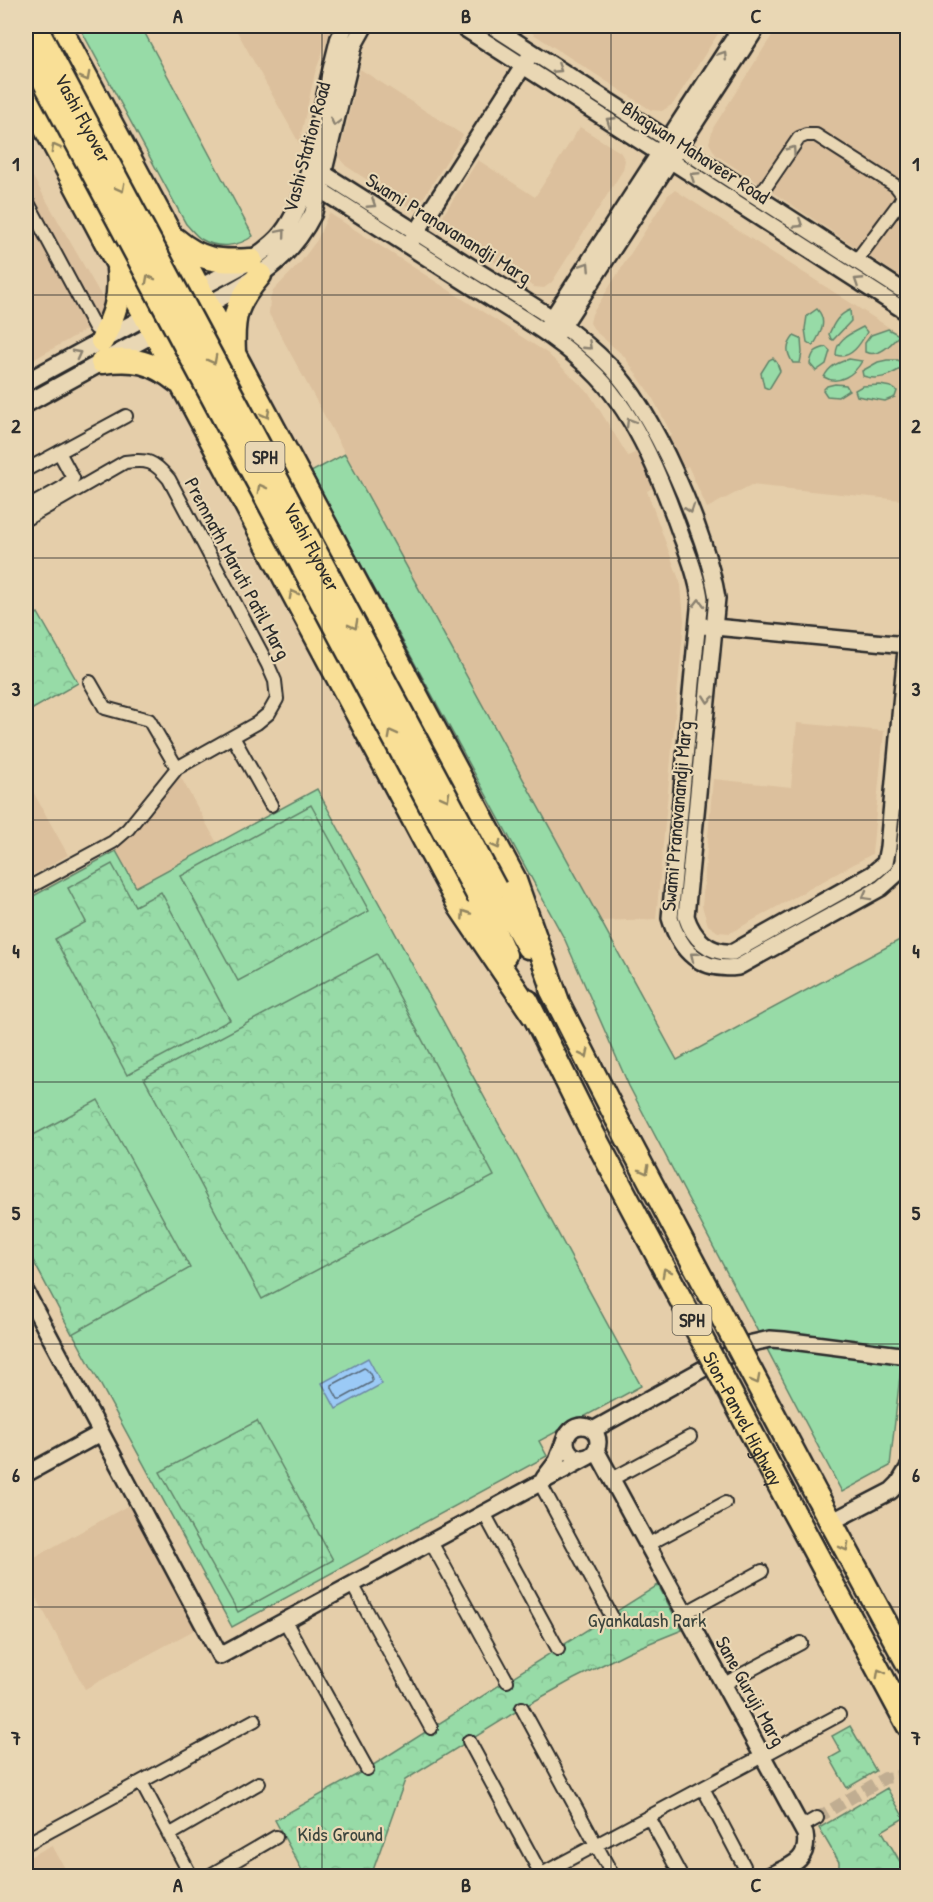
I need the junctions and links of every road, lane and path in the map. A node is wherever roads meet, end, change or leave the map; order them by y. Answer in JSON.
{"nodes":[{"id":1,"x":35,"y":26,"type":"edge"},
{"id":2,"x":59,"y":26,"type":"edge"},
{"id":3,"x":345,"y":26,"type":"edge"},
{"id":4,"x":363,"y":26,"type":"edge"},
{"id":5,"x":461,"y":26,"type":"edge"},
{"id":6,"x":492,"y":26,"type":"edge"},
{"id":7,"x":742,"y":26,"type":"edge"},
{"id":8,"x":758,"y":26,"type":"edge"},
{"id":9,"x":26,"y":47,"type":"edge"},
{"id":10,"x":532,"y":52,"type":"junction"},
{"id":11,"x":523,"y":65,"type":"junction"},
{"id":12,"x":713,"y":82,"type":"junction"},
{"id":13,"x":26,"y":92,"type":"edge"},
{"id":14,"x":333,"y":97,"type":"junction"},
{"id":15,"x":674,"y":143,"type":"junction"},
{"id":16,"x":665,"y":157,"type":"junction"},
{"id":17,"x":323,"y":173,"type":"junction"},
{"id":18,"x":319,"y":189,"type":"junction"},
{"id":19,"x":758,"y":198,"type":"junction"},
{"id":20,"x":26,"y":199,"type":"edge"},
{"id":21,"x":171,"y":237,"type":"junction"},
{"id":22,"x":413,"y":239,"type":"junction"},
{"id":23,"x":856,"y":261,"type":"junction"},
{"id":24,"x":118,"y":265,"type":"junction"},
{"id":25,"x":256,"y":268,"type":"junction"},
{"id":26,"x":908,"y":294,"type":"edge"},
{"id":27,"x":203,"y":296,"type":"junction"},
{"id":28,"x":908,"y":313,"type":"edge"},
{"id":29,"x":557,"y":322,"type":"junction"},
{"id":30,"x":150,"y":325,"type":"junction"},
{"id":31,"x":548,"y":336,"type":"junction"},
{"id":32,"x":100,"y":344,"type":"junction"},
{"id":33,"x":235,"y":355,"type":"junction"},
{"id":34,"x":26,"y":382,"type":"edge"},
{"id":35,"x":181,"y":385,"type":"junction"},
{"id":36,"x":26,"y":404,"type":"edge"},
{"id":37,"x":126,"y":416,"type":"dead end"},
{"id":38,"x":59,"y":452,"type":"junction"},
{"id":39,"x":26,"y":470,"type":"edge"},
{"id":40,"x":26,"y":508,"type":"edge"},
{"id":41,"x":26,"y":519,"type":"edge"},
{"id":42,"x":698,"y":626,"type":"junction"},
{"id":43,"x":714,"y":627,"type":"junction"},
{"id":44,"x":908,"y":628,"type":"edge"},
{"id":45,"x":906,"y":645,"type":"junction"},
{"id":46,"x":90,"y":682,"type":"dead end"},
{"id":47,"x":233,"y":737,"type":"junction"},
{"id":48,"x":902,"y":765,"type":"edge"},
{"id":49,"x":177,"y":768,"type":"junction"},
{"id":50,"x":271,"y":805,"type":"dead end"},
{"id":51,"x":908,"y":813,"type":"edge"},
{"id":52,"x":26,"y":889,"type":"edge"},
{"id":53,"x":487,"y":893,"type":"junction"},
{"id":54,"x":558,"y":1002,"type":"junction"},
{"id":55,"x":533,"y":1015,"type":"junction"},
{"id":56,"x":26,"y":1292,"type":"edge"},
{"id":57,"x":908,"y":1356,"type":"edge"},
{"id":58,"x":593,"y":1430,"type":"junction"},
{"id":59,"x":101,"y":1433,"type":"junction"},
{"id":60,"x":566,"y":1436,"type":"junction"},
{"id":61,"x":690,"y":1437,"type":"dead end"},
{"id":62,"x":592,"y":1453,"type":"junction"},
{"id":63,"x":908,"y":1468,"type":"edge"},
{"id":64,"x":26,"y":1474,"type":"edge"},
{"id":65,"x":612,"y":1479,"type":"junction"},
{"id":66,"x":540,"y":1483,"type":"junction"},
{"id":67,"x":725,"y":1503,"type":"dead end"},
{"id":68,"x":484,"y":1513,"type":"junction"},
{"id":69,"x":831,"y":1522,"type":"junction"},
{"id":70,"x":432,"y":1542,"type":"junction"},
{"id":71,"x":648,"y":1545,"type":"junction"},
{"id":72,"x":762,"y":1571,"type":"dead end"},
{"id":73,"x":352,"y":1584,"type":"junction"},
{"id":74,"x":26,"y":1611,"type":"edge"},
{"id":75,"x":685,"y":1613,"type":"junction"},
{"id":76,"x":611,"y":1615,"type":"dead end"},
{"id":77,"x":26,"y":1619,"type":"edge"},
{"id":78,"x":285,"y":1621,"type":"junction"},
{"id":79,"x":801,"y":1643,"type":"dead end"},
{"id":80,"x":558,"y":1648,"type":"dead end"},
{"id":81,"x":908,"y":1664,"type":"edge"},
{"id":82,"x":507,"y":1681,"type":"dead end"},
{"id":83,"x":724,"y":1684,"type":"junction"},
{"id":84,"x":522,"y":1708,"type":"dead end"},
{"id":85,"x":839,"y":1715,"type":"dead end"},
{"id":86,"x":255,"y":1720,"type":"dead end"},
{"id":87,"x":908,"y":1725,"type":"edge"},
{"id":88,"x":431,"y":1728,"type":"dead end"},
{"id":89,"x":469,"y":1741,"type":"dead end"},
{"id":90,"x":763,"y":1756,"type":"junction"},
{"id":91,"x":367,"y":1769,"type":"dead end"},
{"id":92,"x":141,"y":1782,"type":"junction"},
{"id":93,"x":259,"y":1783,"type":"dead end"},
{"id":94,"x":704,"y":1788,"type":"junction"},
{"id":95,"x":650,"y":1817,"type":"junction"},
{"id":96,"x":817,"y":1818,"type":"tunnel mouth"},
{"id":97,"x":801,"y":1827,"type":"junction"},
{"id":98,"x":169,"y":1834,"type":"junction"},
{"id":99,"x":276,"y":1837,"type":"dead end"},
{"id":100,"x":26,"y":1844,"type":"edge"},
{"id":101,"x":597,"y":1845,"type":"junction"},
{"id":102,"x":744,"y":1866,"type":"dead end"},
{"id":103,"x":191,"y":1876,"type":"edge"},
{"id":104,"x":209,"y":1876,"type":"edge"},
{"id":105,"x":540,"y":1876,"type":"edge"},
{"id":106,"x":613,"y":1876,"type":"edge"},
{"id":107,"x":681,"y":1876,"type":"edge"},
{"id":108,"x":769,"y":1876,"type":"edge"}],
"edges":[{"from":1,"to":53,"type":"highway","name":"Vashi Flyover","number":"SPH","one_way":true,"bridge":true},
{"from":2,"to":21,"type":"highway","one_way":true},
{"from":3,"to":14,"type":"main road","name":"Vashi Station Road"},
{"from":4,"to":14,"type":"main road","name":"Vashi Station Road"},
{"from":5,"to":11,"type":"street","name":"Bhagwan Mahaveer Road"},
{"from":6,"to":10,"type":"street","name":"Bhagwan Mahaveer Road"},
{"from":12,"to":7,"type":"street","one_way":true},
{"from":8,"to":12,"type":"street"},
{"from":53,"to":9,"type":"highway","name":"Vashi Flyover","number":"SPH","one_way":true,"bridge":true},
{"from":10,"to":11,"type":"street"},
{"from":10,"to":15,"type":"street","name":"Bhagwan Mahaveer Road","one_way":true},
{"from":16,"to":11,"type":"street","name":"Bhagwan Mahaveer Road","one_way":true},
{"from":11,"to":22,"type":"street"},
{"from":12,"to":15,"type":"street"},
{"from":24,"to":13,"type":"highway","one_way":true},
{"from":14,"to":17,"type":"main road","name":"Vashi Station Road","one_way":true},
{"from":25,"to":14,"type":"main road","name":"Vashi Station Road","one_way":true},
{"from":15,"to":16,"type":"street"},
{"from":15,"to":19,"type":"street","name":"Bhagwan Mahaveer Road"},
{"from":28,"to":16,"type":"street","name":"Bhagwan Mahaveer Road","one_way":true},
{"from":16,"to":29,"type":"street"},
{"from":17,"to":18,"type":"main road","name":"Vashi Station Road"},
{"from":17,"to":22,"type":"street","name":"Swami Pranavanandji Marg","one_way":true},
{"from":18,"to":22,"type":"street","name":"Swami Pranavanandji Marg"},
{"from":18,"to":25,"type":"main road","name":"Vashi Station Road"},
{"from":19,"to":23,"type":"street","name":"Bhagwan Mahaveer Road","one_way":true},
{"from":19,"to":23,"type":"street","one_way":true},
{"from":20,"to":32,"type":"street"},
{"from":21,"to":25,"type":"highway"},
{"from":21,"to":27,"type":"highway"},
{"from":22,"to":29,"type":"street","name":"Swami Pranavanandji Marg"},
{"from":22,"to":31,"type":"street","name":"Swami Pranavanandji Marg"},
{"from":23,"to":26,"type":"street","name":"Bhagwan Mahaveer Road"},
{"from":24,"to":30,"type":"highway"},
{"from":24,"to":32,"type":"highway"},
{"from":25,"to":27,"type":"main road","name":"Vashi Station Road"},
{"from":25,"to":33,"type":"highway"},
{"from":27,"to":30,"type":"main road","name":"Vashi Station Road"},
{"from":27,"to":33,"type":"highway"},
{"from":29,"to":31,"type":"street"},
{"from":29,"to":43,"type":"street","name":"Swami Pranavanandji Marg","one_way":true},
{"from":30,"to":32,"type":"main road","name":"Vashi Station Road"},
{"from":30,"to":35,"type":"highway"},
{"from":42,"to":31,"type":"street","name":"Swami Pranavanandji Marg","one_way":true},
{"from":34,"to":32,"type":"main road","one_way":true},
{"from":32,"to":35,"type":"highway"},
{"from":32,"to":36,"type":"main road"},
{"from":33,"to":54,"type":"highway","one_way":true},
{"from":55,"to":35,"type":"highway","one_way":true},
{"from":37,"to":38,"type":"street"},
{"from":38,"to":39,"type":"street"},
{"from":38,"to":40,"type":"street"},
{"from":41,"to":47,"type":"street","name":"Premnath Maruti Patil Marg"},
{"from":42,"to":43,"type":"street"},
{"from":51,"to":42,"type":"street","name":"Swami Pranavanandji Marg","one_way":true},
{"from":43,"to":45,"type":"street"},
{"from":43,"to":48,"type":"street","name":"Swami Pranavanandji Marg","one_way":true},
{"from":44,"to":45,"type":"street","name":"Swami Pranavanandji Marg"},
{"from":45,"to":48,"type":"street","name":"Swami Pranavanandji Marg"},
{"from":46,"to":49,"type":"street"},
{"from":47,"to":49,"type":"street","name":"Premnath Maruti Patil Marg"},
{"from":47,"to":50,"type":"street"},
{"from":49,"to":52,"type":"street","name":"Premnath Maruti Patil Marg"},
{"from":53,"to":54,"type":"highway","name":"Vashi Flyover","number":"SPH"},
{"from":53,"to":55,"type":"highway","name":"Vashi Flyover","number":"SPH"},
{"from":54,"to":69,"type":"highway","name":"Sion-Panvel Highway","number":"SPH","one_way":true,"bridge":true},
{"from":87,"to":55,"type":"highway","name":"Sion-Panvel Highway","number":"SPH","one_way":true,"bridge":true},
{"from":56,"to":59,"type":"street"},
{"from":57,"to":58,"type":"street"},
{"from":58,"to":60,"type":"street"},
{"from":58,"to":62,"type":"street"},
{"from":59,"to":64,"type":"street"},
{"from":59,"to":78,"type":"street"},
{"from":60,"to":62,"type":"street"},
{"from":60,"to":66,"type":"street"},
{"from":61,"to":65,"type":"street"},
{"from":62,"to":65,"type":"street","name":"Sane Guruji Marg"},
{"from":62,"to":66,"type":"street"},
{"from":63,"to":69,"type":"street"},
{"from":65,"to":71,"type":"street","name":"Sane Guruji Marg"},
{"from":66,"to":68,"type":"street"},
{"from":66,"to":76,"type":"street"},
{"from":67,"to":71,"type":"street"},
{"from":68,"to":70,"type":"street"},
{"from":68,"to":80,"type":"street"},
{"from":69,"to":81,"type":"highway","name":"Sion-Panvel Highway","number":"SPH","one_way":true},
{"from":70,"to":73,"type":"street"},
{"from":70,"to":82,"type":"street"},
{"from":71,"to":75,"type":"street","name":"Sane Guruji Marg"},
{"from":72,"to":75,"type":"street"},
{"from":73,"to":78,"type":"street"},
{"from":73,"to":88,"type":"street"},
{"from":74,"to":77,"type":"street"},
{"from":75,"to":83,"type":"street","name":"Sane Guruji Marg"},
{"from":78,"to":91,"type":"street"},
{"from":79,"to":83,"type":"street"},
{"from":83,"to":90,"type":"street","name":"Sane Guruji Marg"},
{"from":84,"to":101,"type":"street"},
{"from":85,"to":90,"type":"street"},
{"from":86,"to":92,"type":"street"},
{"from":89,"to":105,"type":"street"},
{"from":90,"to":94,"type":"street"},
{"from":90,"to":97,"type":"street","name":"Sane Guruji Marg"},
{"from":92,"to":98,"type":"street"},
{"from":92,"to":100,"type":"street"},
{"from":93,"to":98,"type":"street"},
{"from":94,"to":95,"type":"street"},
{"from":94,"to":102,"type":"street"},
{"from":95,"to":101,"type":"street"},
{"from":95,"to":107,"type":"street"},
{"from":96,"to":97,"type":"street"},
{"from":97,"to":108,"type":"street","name":"Sane Guruji Marg"},
{"from":98,"to":103,"type":"street"},
{"from":99,"to":104,"type":"street"},
{"from":101,"to":105,"type":"street"},
{"from":101,"to":106,"type":"street"}]}
